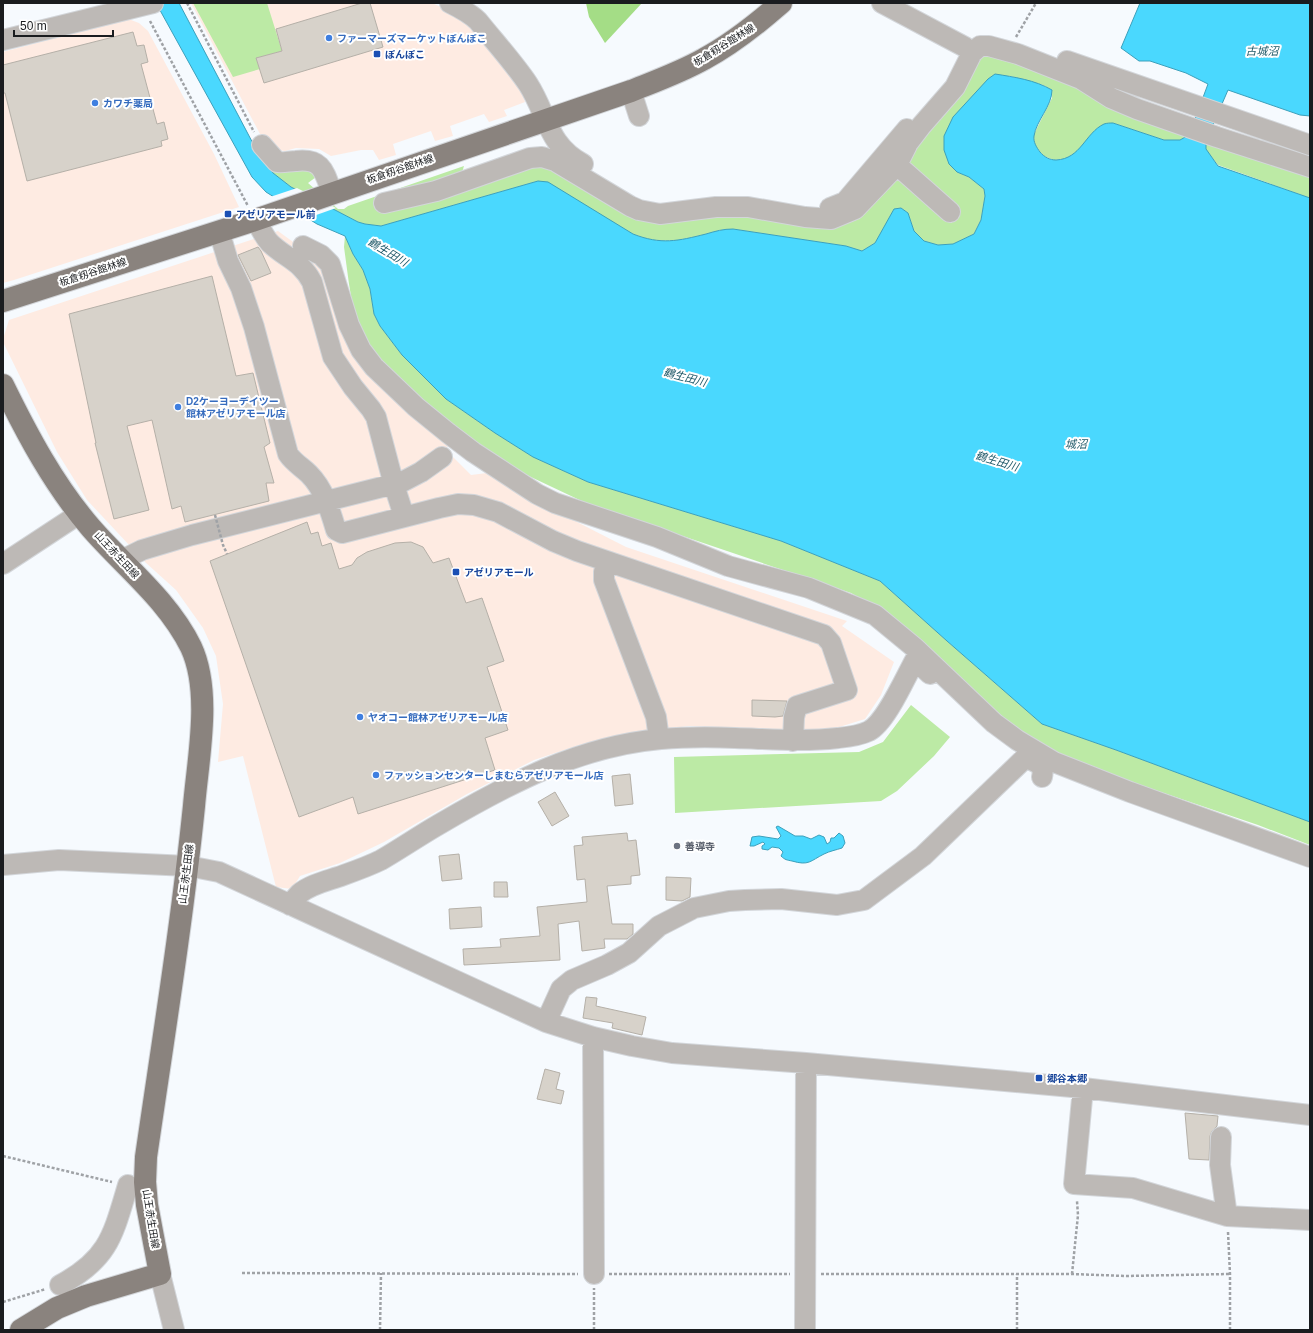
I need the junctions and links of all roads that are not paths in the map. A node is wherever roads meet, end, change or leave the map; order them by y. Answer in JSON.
{"nodes":[{"id":1,"x":450,"y":3,"type":"edge"},
{"id":2,"x":780,"y":3,"type":"edge"},
{"id":3,"x":882,"y":3,"type":"edge"},
{"id":4,"x":150,"y":4,"type":"edge"},
{"id":5,"x":3,"y":40,"type":"edge"},
{"id":6,"x":965,"y":48,"type":"junction"},
{"id":7,"x":631,"y":91,"type":"junction"},
{"id":8,"x":638,"y":116,"type":"dead end"},
{"id":9,"x":545,"y":120,"type":"junction"},
{"id":10,"x":262,"y":145,"type":"road end"},
{"id":11,"x":1310,"y":145,"type":"edge"},
{"id":12,"x":897,"y":165,"type":"junction"},
{"id":13,"x":1310,"y":167,"type":"edge"},
{"id":14,"x":329,"y":194,"type":"junction"},
{"id":15,"x":384,"y":203,"type":"dead end"},
{"id":16,"x":950,"y":212,"type":"dead end"},
{"id":17,"x":255,"y":220,"type":"junction"},
{"id":18,"x":219,"y":232,"type":"junction"},
{"id":19,"x":303,"y":246,"type":"dead end"},
{"id":20,"x":3,"y":301,"type":"edge"},
{"id":21,"x":3,"y":385,"type":"edge"},
{"id":22,"x":442,"y":457,"type":"dead end"},
{"id":23,"x":394,"y":485,"type":"junction"},
{"id":24,"x":327,"y":501,"type":"junction"},
{"id":25,"x":79,"y":514,"type":"junction"},
{"id":26,"x":404,"y":516,"type":"junction"},
{"id":27,"x":122,"y":560,"type":"junction"},
{"id":28,"x":608,"y":562,"type":"junction"},
{"id":29,"x":3,"y":564,"type":"edge"},
{"id":30,"x":659,"y":739,"type":"junction"},
{"id":31,"x":793,"y":741,"type":"junction"},
{"id":32,"x":1025,"y":758,"type":"junction"},
{"id":33,"x":1042,"y":777,"type":"dead end"},
{"id":34,"x":1310,"y":857,"type":"edge"},
{"id":35,"x":3,"y":865,"type":"edge"},
{"id":36,"x":188,"y":866,"type":"junction"},
{"id":37,"x":290,"y":905,"type":"junction"},
{"id":38,"x":546,"y":1022,"type":"junction"},
{"id":39,"x":593,"y":1037,"type":"junction"},
{"id":40,"x":806,"y":1063,"type":"junction"},
{"id":41,"x":1083,"y":1088,"type":"junction"},
{"id":42,"x":1310,"y":1115,"type":"edge"},
{"id":43,"x":1221,"y":1137,"type":"dead end"},
{"id":44,"x":128,"y":1185,"type":"road end"},
{"id":45,"x":1227,"y":1216,"type":"junction"},
{"id":46,"x":1310,"y":1220,"type":"edge"},
{"id":47,"x":160,"y":1274,"type":"junction"},
{"id":48,"x":594,"y":1274,"type":"road end"},
{"id":49,"x":78,"y":1276,"type":"junction"},
{"id":50,"x":60,"y":1285,"type":"road end"},
{"id":51,"x":86,"y":1296,"type":"junction"},
{"id":52,"x":22,"y":1330,"type":"edge"},
{"id":53,"x":174,"y":1330,"type":"edge"},
{"id":54,"x":806,"y":1330,"type":"edge"}],
"edges":[{"from":1,"to":9,"type":"street"},
{"from":2,"to":7,"type":"main road","name":"板倉籾谷館林線"},
{"from":3,"to":6,"type":"street"},
{"from":4,"to":5,"type":"street"},
{"from":6,"to":9,"type":"street"},
{"from":6,"to":11,"type":"street"},
{"from":7,"to":8,"type":"street"},
{"from":7,"to":9,"type":"main road","name":"板倉籾谷館林線"},
{"from":9,"to":14,"type":"main road","name":"板倉籾谷館林線"},
{"from":10,"to":14,"type":"street"},
{"from":12,"to":13,"type":"street"},
{"from":12,"to":15,"type":"street"},
{"from":12,"to":16,"type":"street"},
{"from":14,"to":17,"type":"main road","name":"板倉籾谷館林線"},
{"from":17,"to":18,"type":"main road","name":"板倉籾谷館林線"},
{"from":17,"to":23,"type":"street"},
{"from":18,"to":20,"type":"main road","name":"板倉籾谷館林線"},
{"from":18,"to":24,"type":"street"},
{"from":19,"to":34,"type":"street"},
{"from":21,"to":25,"type":"main road","name":"山王赤生田線"},
{"from":22,"to":23,"type":"street"},
{"from":23,"to":24,"type":"street"},
{"from":23,"to":26,"type":"street"},
{"from":24,"to":26,"type":"street"},
{"from":24,"to":27,"type":"street"},
{"from":25,"to":27,"type":"main road","name":"山王赤生田線"},
{"from":25,"to":29,"type":"street"},
{"from":26,"to":28,"type":"street"},
{"from":27,"to":36,"type":"main road","name":"山王赤生田線"},
{"from":28,"to":30,"type":"street"},
{"from":28,"to":31,"type":"street"},
{"from":30,"to":31,"type":"street"},
{"from":30,"to":37,"type":"street"},
{"from":31,"to":32,"type":"street"},
{"from":32,"to":33,"type":"street"},
{"from":32,"to":38,"type":"street"},
{"from":35,"to":36,"type":"street"},
{"from":36,"to":37,"type":"street"},
{"from":36,"to":47,"type":"main road","name":"山王赤生田線"},
{"from":37,"to":38,"type":"street"},
{"from":38,"to":39,"type":"street"},
{"from":39,"to":40,"type":"street"},
{"from":39,"to":48,"type":"street"},
{"from":40,"to":41,"type":"street"},
{"from":40,"to":54,"type":"street"},
{"from":41,"to":42,"type":"street"},
{"from":41,"to":45,"type":"street"},
{"from":43,"to":45,"type":"street"},
{"from":44,"to":49,"type":"street"},
{"from":45,"to":46,"type":"street"},
{"from":47,"to":51,"type":"main road"},
{"from":47,"to":53,"type":"street"},
{"from":49,"to":50,"type":"street"},
{"from":49,"to":51,"type":"street"},
{"from":51,"to":52,"type":"main road"}]}
